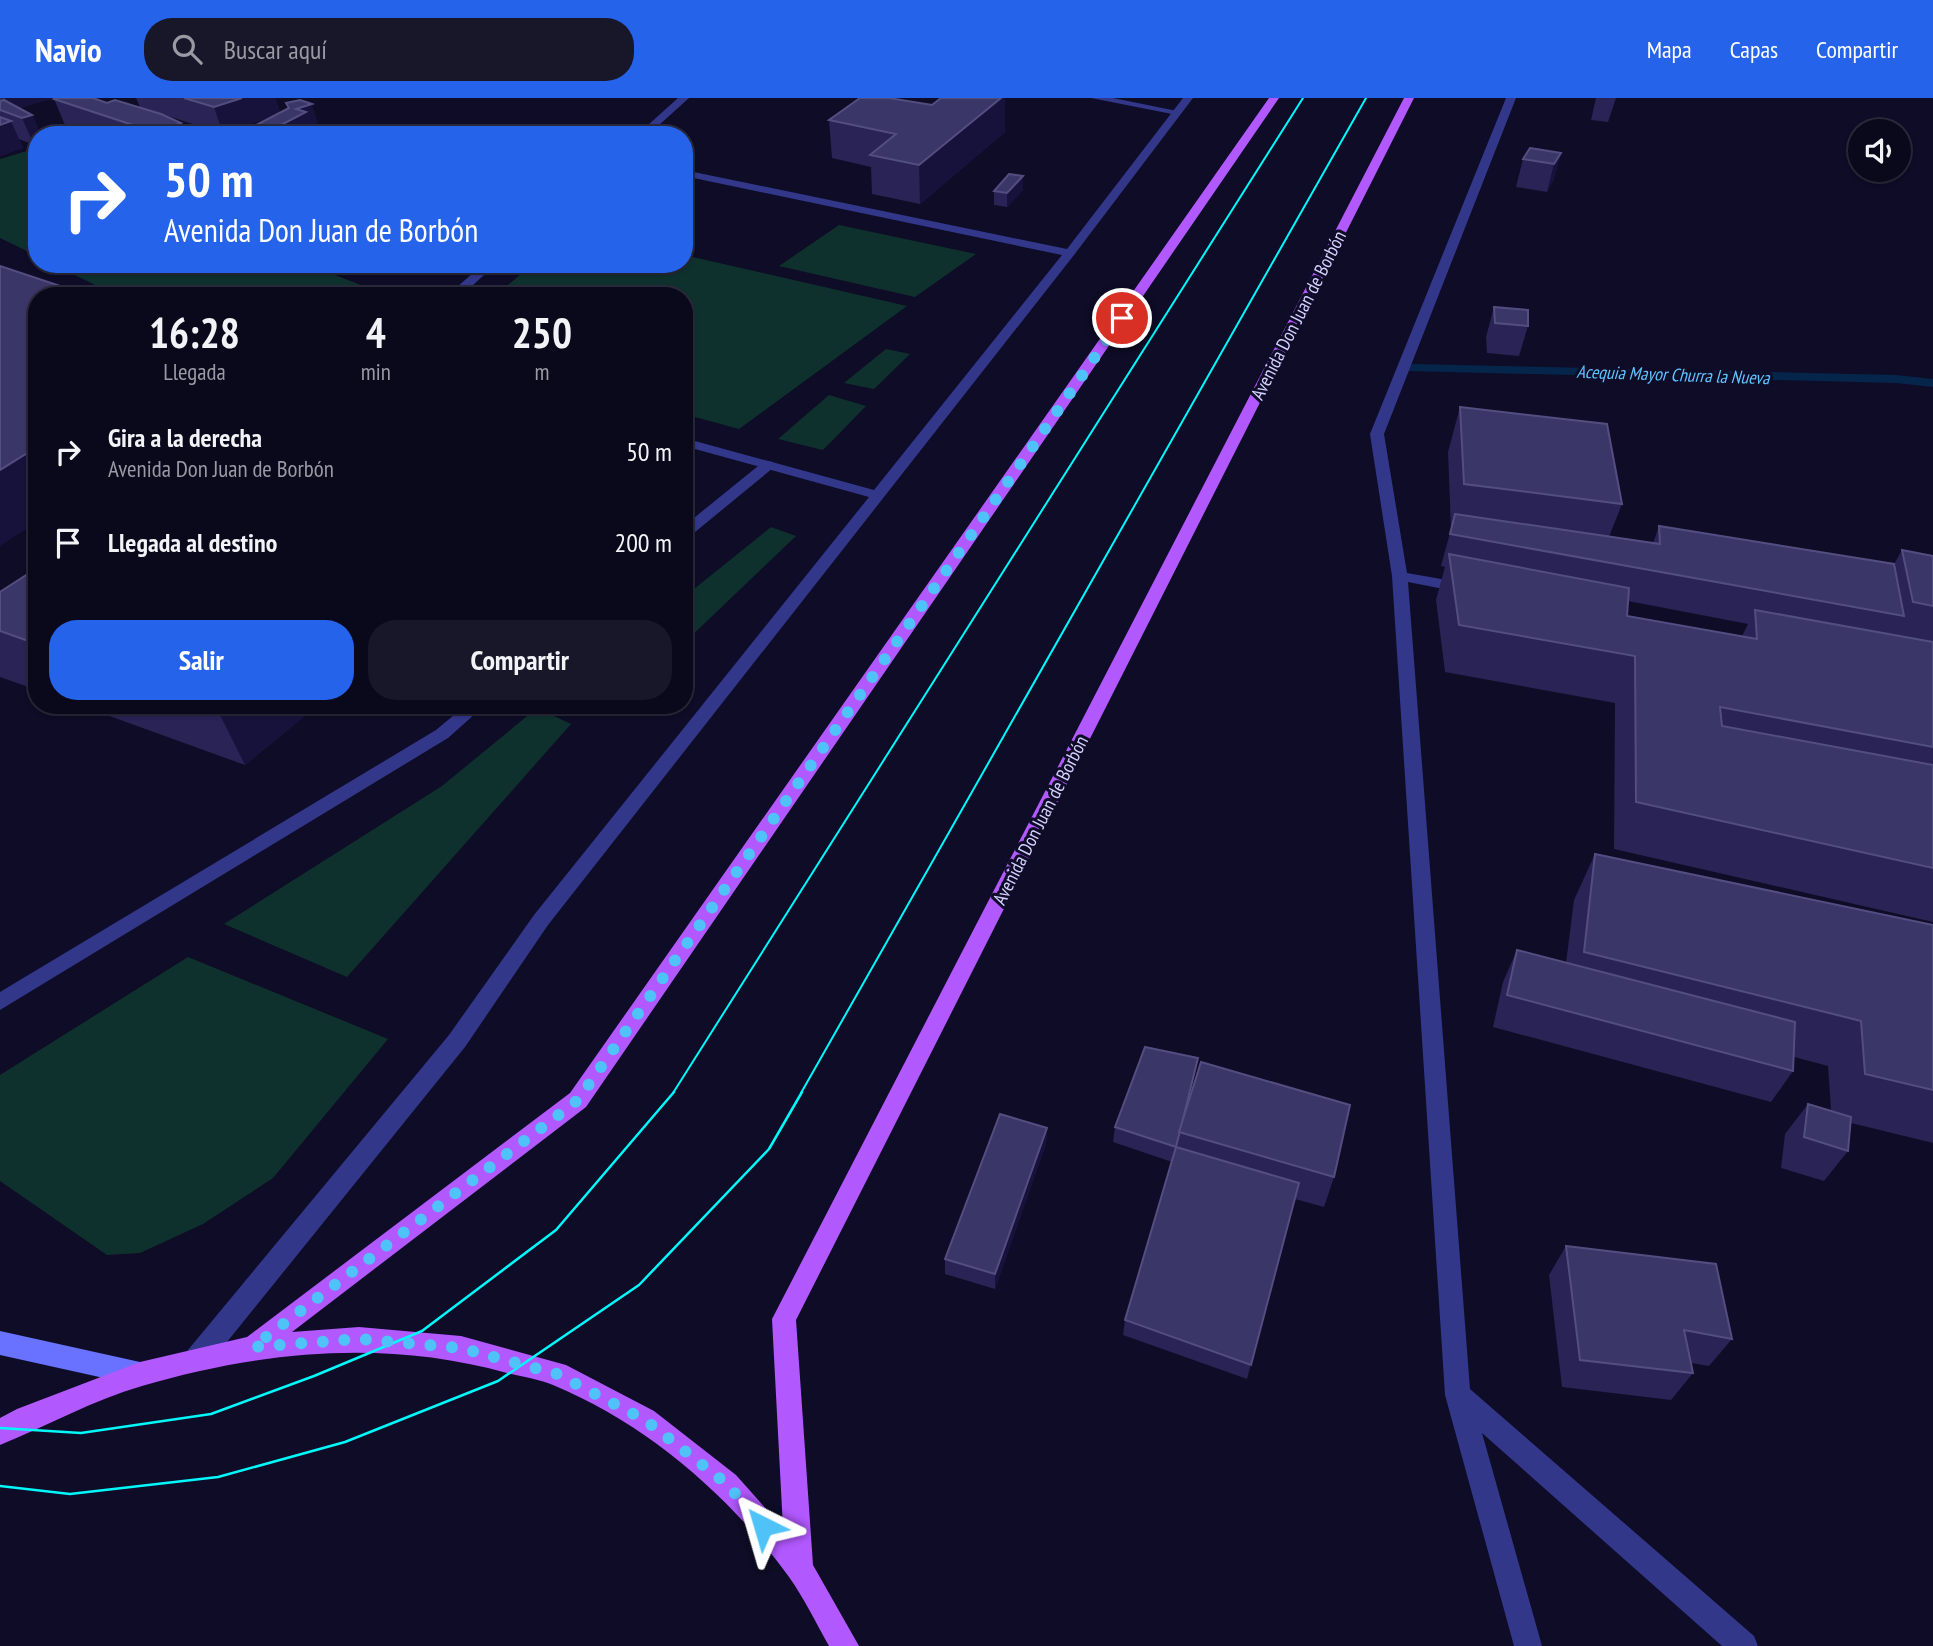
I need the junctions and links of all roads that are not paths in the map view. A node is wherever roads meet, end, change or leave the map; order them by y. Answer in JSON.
{"nodes":[{"id":1,"x":684,"y":98,"type":"edge"},
{"id":2,"x":1096,"y":98,"type":"edge"},
{"id":3,"x":1274,"y":98,"type":"edge"},
{"id":4,"x":1409,"y":98,"type":"edge"},
{"id":5,"x":1511,"y":98,"type":"edge"},
{"id":6,"x":1183,"y":105,"type":"edge"},
{"id":7,"x":652,"y":126,"type":"edge"},
{"id":8,"x":693,"y":175,"type":"edge"},
{"id":9,"x":1070,"y":253,"type":"junction"},
{"id":10,"x":480,"y":273,"type":"edge"},
{"id":11,"x":463,"y":287,"type":"edge"},
{"id":12,"x":693,"y":444,"type":"edge"},
{"id":13,"x":768,"y":465,"type":"junction"},
{"id":14,"x":877,"y":495,"type":"junction"},
{"id":15,"x":693,"y":527,"type":"edge"},
{"id":16,"x":1400,"y":576,"type":"junction"},
{"id":17,"x":1482,"y":591,"type":"edge"},
{"id":18,"x":466,"y":714,"type":"edge"},
{"id":19,"x":0,"y":1002,"type":"edge"},
{"id":20,"x":0,"y":1343,"type":"edge"},
{"id":21,"x":253,"y":1347,"type":"junction"},
{"id":22,"x":197,"y":1359,"type":"junction"},
{"id":23,"x":140,"y":1374,"type":"junction"},
{"id":24,"x":1458,"y":1395,"type":"junction"},
{"id":25,"x":0,"y":1432,"type":"edge"},
{"id":26,"x":799,"y":1568,"type":"junction"},
{"id":27,"x":845,"y":1646,"type":"edge"},
{"id":28,"x":1528,"y":1646,"type":"edge"},
{"id":29,"x":1744,"y":1646,"type":"edge"}],
"edges":[{"from":1,"to":7,"type":"street"},
{"from":2,"to":6,"type":"street"},
{"from":3,"to":21,"type":"main road"},
{"from":4,"to":26,"type":"main road","name":"Avenida Don Juan de Borbón"},
{"from":5,"to":16,"type":"street"},
{"from":6,"to":9,"type":"street"},
{"from":8,"to":9,"type":"street"},
{"from":9,"to":14,"type":"street"},
{"from":10,"to":11,"type":"street"},
{"from":12,"to":13,"type":"street"},
{"from":13,"to":14,"type":"street"},
{"from":13,"to":15,"type":"street"},
{"from":14,"to":22,"type":"street"},
{"from":16,"to":17,"type":"street"},
{"from":16,"to":24,"type":"street"},
{"from":18,"to":19,"type":"street"},
{"from":20,"to":23,"type":"main road"},
{"from":21,"to":22,"type":"main road"},
{"from":21,"to":26,"type":"main road"},
{"from":22,"to":23,"type":"main road"},
{"from":23,"to":25,"type":"main road"},
{"from":24,"to":28,"type":"street"},
{"from":24,"to":29,"type":"street"},
{"from":26,"to":27,"type":"main road"}]}
